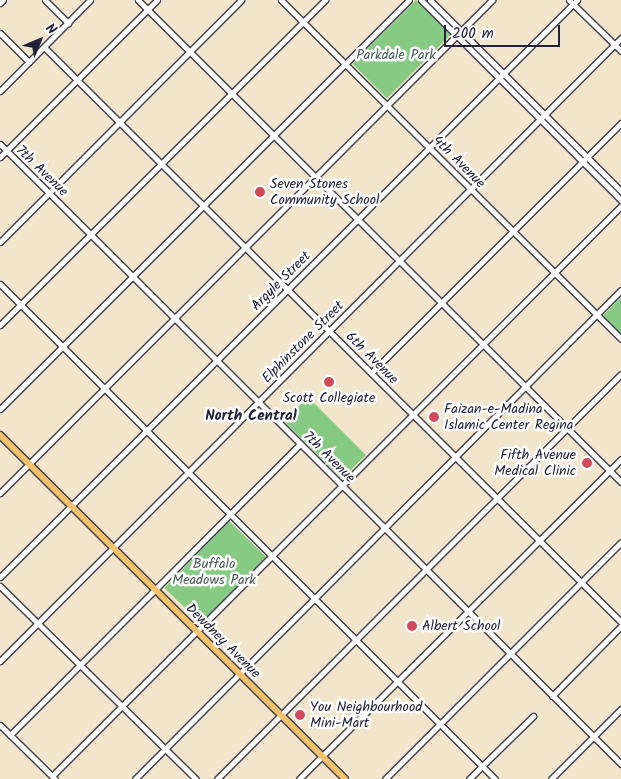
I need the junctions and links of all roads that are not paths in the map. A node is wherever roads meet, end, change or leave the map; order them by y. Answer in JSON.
{"nodes":[{"id":1,"x":3,"y":0,"type":"edge"},
{"id":2,"x":45,"y":0,"type":"edge"},
{"id":3,"x":90,"y":0,"type":"edge"},
{"id":4,"x":138,"y":0,"type":"edge"},
{"id":5,"x":157,"y":0,"type":"edge"},
{"id":6,"x":241,"y":0,"type":"edge"},
{"id":7,"x":281,"y":0,"type":"edge"},
{"id":8,"x":325,"y":0,"type":"edge"},
{"id":9,"x":409,"y":0,"type":"edge"},
{"id":10,"x":421,"y":0,"type":"edge"},
{"id":11,"x":430,"y":0,"type":"edge"},
{"id":12,"x":492,"y":0,"type":"edge"},
{"id":13,"x":573,"y":1,"type":"edge"},
{"id":14,"x":0,"y":3,"type":"edge"},
{"id":15,"x":148,"y":9,"type":"junction"},
{"id":16,"x":303,"y":22,"type":"junction"},
{"id":17,"x":68,"y":23,"type":"junction"},
{"id":18,"x":459,"y":33,"type":"junction"},
{"id":19,"x":0,"y":34,"type":"edge"},
{"id":20,"x":621,"y":38,"type":"edge"},
{"id":21,"x":615,"y":44,"type":"junction"},
{"id":22,"x":44,"y":47,"type":"junction"},
{"id":23,"x":621,"y":51,"type":"edge"},
{"id":24,"x":190,"y":52,"type":"junction"},
{"id":25,"x":29,"y":62,"type":"junction"},
{"id":26,"x":344,"y":63,"type":"junction"},
{"id":27,"x":501,"y":75,"type":"junction"},
{"id":28,"x":77,"y":79,"type":"junction"},
{"id":29,"x":0,"y":91,"type":"edge"},
{"id":30,"x":231,"y":92,"type":"junction"},
{"id":31,"x":386,"y":105,"type":"junction"},
{"id":32,"x":542,"y":117,"type":"junction"},
{"id":33,"x":120,"y":122,"type":"junction"},
{"id":34,"x":621,"y":123,"type":"edge"},
{"id":35,"x":274,"y":136,"type":"junction"},
{"id":36,"x":0,"y":144,"type":"edge"},
{"id":37,"x":429,"y":148,"type":"junction"},
{"id":38,"x":6,"y":151,"type":"junction"},
{"id":39,"x":0,"y":157,"type":"edge"},
{"id":40,"x":587,"y":157,"type":"junction"},
{"id":41,"x":583,"y":162,"type":"junction"},
{"id":42,"x":162,"y":164,"type":"junction"},
{"id":43,"x":315,"y":177,"type":"junction"},
{"id":44,"x":470,"y":189,"type":"junction"},
{"id":45,"x":621,"y":191,"type":"edge"},
{"id":46,"x":48,"y":192,"type":"junction"},
{"id":47,"x":621,"y":200,"type":"edge"},
{"id":48,"x":203,"y":206,"type":"junction"},
{"id":49,"x":621,"y":206,"type":"edge"},
{"id":50,"x":358,"y":219,"type":"junction"},
{"id":51,"x":513,"y":232,"type":"junction"},
{"id":52,"x":90,"y":235,"type":"junction"},
{"id":53,"x":0,"y":242,"type":"edge"},
{"id":54,"x":245,"y":247,"type":"junction"},
{"id":55,"x":399,"y":261,"type":"junction"},
{"id":56,"x":555,"y":273,"type":"junction"},
{"id":57,"x":132,"y":277,"type":"junction"},
{"id":58,"x":0,"y":284,"type":"edge"},
{"id":59,"x":288,"y":290,"type":"junction"},
{"id":60,"x":621,"y":290,"type":"edge"},
{"id":61,"x":441,"y":303,"type":"junction"},
{"id":62,"x":20,"y":304,"type":"junction"},
{"id":63,"x":596,"y":315,"type":"junction"},
{"id":64,"x":174,"y":318,"type":"junction"},
{"id":65,"x":0,"y":324,"type":"edge"},
{"id":66,"x":329,"y":331,"type":"junction"},
{"id":67,"x":621,"y":339,"type":"edge"},
{"id":68,"x":483,"y":345,"type":"junction"},
{"id":69,"x":62,"y":346,"type":"junction"},
{"id":70,"x":216,"y":360,"type":"junction"},
{"id":71,"x":372,"y":373,"type":"junction"},
{"id":72,"x":621,"y":374,"type":"edge"},
{"id":73,"x":525,"y":386,"type":"junction"},
{"id":74,"x":105,"y":389,"type":"junction"},
{"id":75,"x":258,"y":402,"type":"junction"},
{"id":76,"x":0,"y":409,"type":"edge"},
{"id":77,"x":414,"y":415,"type":"junction"},
{"id":78,"x":567,"y":428,"type":"junction"},
{"id":79,"x":146,"y":431,"type":"junction"},
{"id":80,"x":0,"y":435,"type":"edge"},
{"id":81,"x":300,"y":444,"type":"junction"},
{"id":82,"x":455,"y":456,"type":"junction"},
{"id":83,"x":621,"y":459,"type":"edge"},
{"id":84,"x":29,"y":464,"type":"junction"},
{"id":85,"x":609,"y":470,"type":"junction"},
{"id":86,"x":188,"y":473,"type":"junction"},
{"id":87,"x":621,"y":482,"type":"edge"},
{"id":88,"x":343,"y":486,"type":"junction"},
{"id":89,"x":0,"y":493,"type":"edge"},
{"id":90,"x":498,"y":499,"type":"junction"},
{"id":91,"x":71,"y":506,"type":"junction"},
{"id":92,"x":229,"y":515,"type":"junction"},
{"id":93,"x":384,"y":527,"type":"junction"},
{"id":94,"x":539,"y":540,"type":"junction"},
{"id":95,"x":621,"y":542,"type":"edge"},
{"id":96,"x":113,"y":548,"type":"junction"},
{"id":97,"x":272,"y":557,"type":"junction"},
{"id":98,"x":427,"y":570,"type":"junction"},
{"id":99,"x":0,"y":577,"type":"edge"},
{"id":100,"x":581,"y":582,"type":"junction"},
{"id":101,"x":0,"y":586,"type":"edge"},
{"id":102,"x":154,"y":590,"type":"junction"},
{"id":103,"x":314,"y":598,"type":"junction"},
{"id":104,"x":467,"y":611,"type":"junction"},
{"id":105,"x":621,"y":622,"type":"edge"},
{"id":106,"x":38,"y":623,"type":"junction"},
{"id":107,"x":621,"y":626,"type":"edge"},
{"id":108,"x":196,"y":632,"type":"junction"},
{"id":109,"x":357,"y":640,"type":"junction"},
{"id":110,"x":509,"y":653,"type":"junction"},
{"id":111,"x":0,"y":661,"type":"edge"},
{"id":112,"x":80,"y":665,"type":"junction"},
{"id":113,"x":239,"y":674,"type":"junction"},
{"id":114,"x":398,"y":682,"type":"junction"},
{"id":115,"x":552,"y":696,"type":"junction"},
{"id":116,"x":122,"y":706,"type":"junction"},
{"id":117,"x":621,"y":709,"type":"edge"},
{"id":118,"x":281,"y":716,"type":"junction"},
{"id":119,"x":533,"y":716,"type":"dead end"},
{"id":120,"x":440,"y":723,"type":"junction"},
{"id":121,"x":0,"y":725,"type":"edge"},
{"id":122,"x":10,"y":735,"type":"junction"},
{"id":123,"x":593,"y":736,"type":"junction"},
{"id":124,"x":165,"y":748,"type":"junction"},
{"id":125,"x":322,"y":757,"type":"junction"},
{"id":126,"x":621,"y":764,"type":"edge"},
{"id":127,"x":482,"y":766,"type":"junction"},
{"id":128,"x":53,"y":778,"type":"edge"},
{"id":129,"x":135,"y":779,"type":"edge"},
{"id":130,"x":196,"y":779,"type":"edge"},
{"id":131,"x":217,"y":779,"type":"edge"},
{"id":132,"x":300,"y":779,"type":"edge"},
{"id":133,"x":345,"y":779,"type":"edge"},
{"id":134,"x":385,"y":779,"type":"edge"},
{"id":135,"x":469,"y":779,"type":"edge"},
{"id":136,"x":495,"y":779,"type":"edge"},
{"id":137,"x":551,"y":779,"type":"edge"}],
"edges":[{"from":1,"to":14,"type":"street"},
{"from":2,"to":17,"type":"street"},
{"from":3,"to":17,"type":"street"},
{"from":4,"to":15,"type":"street"},
{"from":5,"to":15,"type":"street"},
{"from":6,"to":24,"type":"street"},
{"from":7,"to":16,"type":"street","name":"4th Avenue"},
{"from":8,"to":16,"type":"street"},
{"from":9,"to":26,"type":"street"},
{"from":10,"to":18,"type":"street"},
{"from":11,"to":18,"type":"street"},
{"from":12,"to":18,"type":"street"},
{"from":13,"to":21,"type":"street"},
{"from":13,"to":27,"type":"street","name":"Argyle Street"},
{"from":15,"to":24,"type":"street"},
{"from":15,"to":28,"type":"street"},
{"from":16,"to":26,"type":"street","name":"4th Avenue"},
{"from":16,"to":30,"type":"street"},
{"from":17,"to":22,"type":"street"},
{"from":18,"to":27,"type":"street"},
{"from":18,"to":31,"type":"street"},
{"from":19,"to":25,"type":"street"},
{"from":20,"to":21,"type":"street","name":"Elphinstone Street"},
{"from":21,"to":23,"type":"street"},
{"from":21,"to":32,"type":"street","name":"Elphinstone Street"},
{"from":22,"to":25,"type":"street"},
{"from":22,"to":28,"type":"street","name":"6th Avenue"},
{"from":24,"to":30,"type":"street"},
{"from":24,"to":33,"type":"street"},
{"from":25,"to":29,"type":"street"},
{"from":26,"to":31,"type":"street","name":"4th Avenue"},
{"from":26,"to":35,"type":"street"},
{"from":27,"to":32,"type":"street"},
{"from":27,"to":37,"type":"street","name":"Argyle Street"},
{"from":28,"to":33,"type":"street","name":"6th Avenue"},
{"from":28,"to":38,"type":"street"},
{"from":30,"to":35,"type":"street"},
{"from":30,"to":42,"type":"street"},
{"from":31,"to":37,"type":"street","name":"4th Avenue"},
{"from":31,"to":43,"type":"street"},
{"from":32,"to":40,"type":"street"},
{"from":32,"to":41,"type":"street"},
{"from":32,"to":44,"type":"street","name":"Elphinstone Street"},
{"from":33,"to":42,"type":"street","name":"6th Avenue"},
{"from":33,"to":46,"type":"street"},
{"from":34,"to":40,"type":"street"},
{"from":35,"to":43,"type":"street"},
{"from":35,"to":48,"type":"street"},
{"from":36,"to":38,"type":"street","name":"7th Avenue"},
{"from":37,"to":44,"type":"street","name":"4th Avenue"},
{"from":37,"to":50,"type":"street","name":"Argyle Street"},
{"from":38,"to":39,"type":"street"},
{"from":38,"to":46,"type":"street","name":"7th Avenue"},
{"from":40,"to":41,"type":"street"},
{"from":40,"to":45,"type":"street"},
{"from":41,"to":47,"type":"street"},
{"from":41,"to":51,"type":"street"},
{"from":42,"to":48,"type":"street","name":"6th Avenue"},
{"from":42,"to":52,"type":"street"},
{"from":43,"to":50,"type":"street"},
{"from":43,"to":54,"type":"street"},
{"from":44,"to":51,"type":"street","name":"4th Avenue"},
{"from":44,"to":55,"type":"street","name":"Elphinstone Street"},
{"from":46,"to":52,"type":"street","name":"7th Avenue"},
{"from":46,"to":53,"type":"street"},
{"from":48,"to":54,"type":"street","name":"6th Avenue"},
{"from":48,"to":57,"type":"street"},
{"from":49,"to":56,"type":"street"},
{"from":50,"to":55,"type":"street"},
{"from":50,"to":59,"type":"street","name":"Argyle Street"},
{"from":51,"to":56,"type":"street","name":"4th Avenue"},
{"from":51,"to":61,"type":"street"},
{"from":52,"to":57,"type":"street","name":"7th Avenue"},
{"from":52,"to":62,"type":"street"},
{"from":54,"to":59,"type":"street","name":"6th Avenue"},
{"from":54,"to":64,"type":"street"},
{"from":55,"to":61,"type":"street"},
{"from":55,"to":66,"type":"street","name":"Elphinstone Street"},
{"from":56,"to":63,"type":"street","name":"4th Avenue"},
{"from":56,"to":68,"type":"street"},
{"from":57,"to":64,"type":"street","name":"7th Avenue"},
{"from":57,"to":69,"type":"street"},
{"from":58,"to":62,"type":"street"},
{"from":59,"to":66,"type":"street","name":"6th Avenue"},
{"from":59,"to":70,"type":"street","name":"Argyle Street"},
{"from":60,"to":63,"type":"street"},
{"from":61,"to":68,"type":"street"},
{"from":61,"to":71,"type":"street"},
{"from":62,"to":65,"type":"street"},
{"from":62,"to":69,"type":"street"},
{"from":63,"to":67,"type":"street","name":"4th Avenue"},
{"from":63,"to":73,"type":"street"},
{"from":64,"to":70,"type":"street","name":"7th Avenue"},
{"from":64,"to":74,"type":"street"},
{"from":66,"to":71,"type":"street","name":"6th Avenue"},
{"from":66,"to":75,"type":"street","name":"Elphinstone Street"},
{"from":68,"to":73,"type":"street"},
{"from":68,"to":77,"type":"street"},
{"from":69,"to":74,"type":"street"},
{"from":69,"to":76,"type":"street"},
{"from":70,"to":75,"type":"street","name":"7th Avenue"},
{"from":70,"to":79,"type":"street","name":"Argyle Street"},
{"from":71,"to":77,"type":"street","name":"6th Avenue"},
{"from":72,"to":78,"type":"street"},
{"from":73,"to":78,"type":"street"},
{"from":73,"to":82,"type":"street"},
{"from":74,"to":79,"type":"street"},
{"from":74,"to":84,"type":"street"},
{"from":75,"to":81,"type":"street","name":"7th Avenue"},
{"from":75,"to":86,"type":"street","name":"Elphinstone Street"},
{"from":77,"to":82,"type":"street","name":"6th Avenue"},
{"from":77,"to":88,"type":"street"},
{"from":78,"to":85,"type":"street"},
{"from":78,"to":90,"type":"street"},
{"from":79,"to":86,"type":"street"},
{"from":79,"to":91,"type":"street","name":"Argyle Street"},
{"from":80,"to":84,"type":"main road","name":"Dewdney Avenue"},
{"from":81,"to":88,"type":"street","name":"7th Avenue"},
{"from":81,"to":92,"type":"street"},
{"from":82,"to":90,"type":"street","name":"6th Avenue"},
{"from":82,"to":93,"type":"street"},
{"from":83,"to":85,"type":"street"},
{"from":84,"to":89,"type":"street"},
{"from":84,"to":91,"type":"main road","name":"Dewdney Avenue"},
{"from":85,"to":87,"type":"street"},
{"from":85,"to":94,"type":"street"},
{"from":86,"to":92,"type":"street"},
{"from":86,"to":96,"type":"street","name":"Elphinstone Street"},
{"from":88,"to":93,"type":"street","name":"7th Avenue"},
{"from":88,"to":97,"type":"street"},
{"from":90,"to":94,"type":"street","name":"6th Avenue"},
{"from":90,"to":98,"type":"street"},
{"from":91,"to":96,"type":"main road","name":"Dewdney Avenue"},
{"from":91,"to":99,"type":"street","name":"Argyle Street"},
{"from":92,"to":97,"type":"street"},
{"from":92,"to":102,"type":"street"},
{"from":93,"to":98,"type":"street","name":"7th Avenue"},
{"from":93,"to":103,"type":"street"},
{"from":94,"to":100,"type":"street","name":"6th Avenue"},
{"from":94,"to":104,"type":"street"},
{"from":95,"to":100,"type":"street"},
{"from":96,"to":102,"type":"main road","name":"Dewdney Avenue"},
{"from":96,"to":106,"type":"street","name":"Elphinstone Street"},
{"from":97,"to":103,"type":"street"},
{"from":97,"to":108,"type":"street"},
{"from":98,"to":104,"type":"street","name":"7th Avenue"},
{"from":98,"to":109,"type":"street"},
{"from":100,"to":105,"type":"street","name":"6th Avenue"},
{"from":100,"to":110,"type":"street"},
{"from":101,"to":106,"type":"street"},
{"from":102,"to":108,"type":"main road","name":"Dewdney Avenue"},
{"from":102,"to":112,"type":"street"},
{"from":103,"to":109,"type":"street"},
{"from":103,"to":113,"type":"street"},
{"from":104,"to":110,"type":"street","name":"7th Avenue"},
{"from":104,"to":114,"type":"street"},
{"from":106,"to":111,"type":"street","name":"Elphinstone Street"},
{"from":106,"to":112,"type":"street"},
{"from":107,"to":115,"type":"street"},
{"from":108,"to":113,"type":"main road","name":"Dewdney Avenue"},
{"from":108,"to":116,"type":"street"},
{"from":109,"to":114,"type":"street"},
{"from":109,"to":118,"type":"street"},
{"from":110,"to":115,"type":"street","name":"7th Avenue"},
{"from":110,"to":120,"type":"street"},
{"from":112,"to":116,"type":"street"},
{"from":112,"to":122,"type":"street"},
{"from":113,"to":118,"type":"main road","name":"Dewdney Avenue"},
{"from":113,"to":124,"type":"street"},
{"from":114,"to":120,"type":"street"},
{"from":114,"to":125,"type":"street"},
{"from":115,"to":123,"type":"street","name":"7th Avenue"},
{"from":116,"to":124,"type":"street"},
{"from":116,"to":128,"type":"street"},
{"from":117,"to":123,"type":"street"},
{"from":118,"to":125,"type":"main road","name":"Dewdney Avenue"},
{"from":118,"to":131,"type":"street"},
{"from":119,"to":127,"type":"street"},
{"from":120,"to":127,"type":"street"},
{"from":120,"to":134,"type":"street"},
{"from":121,"to":122,"type":"street"},
{"from":122,"to":128,"type":"street"},
{"from":123,"to":126,"type":"street","name":"7th Avenue"},
{"from":123,"to":137,"type":"street"},
{"from":124,"to":129,"type":"street"},
{"from":124,"to":130,"type":"street"},
{"from":125,"to":132,"type":"street"},
{"from":125,"to":133,"type":"main road","name":"Dewdney Avenue"},
{"from":127,"to":135,"type":"street"},
{"from":127,"to":136,"type":"street"}]}
